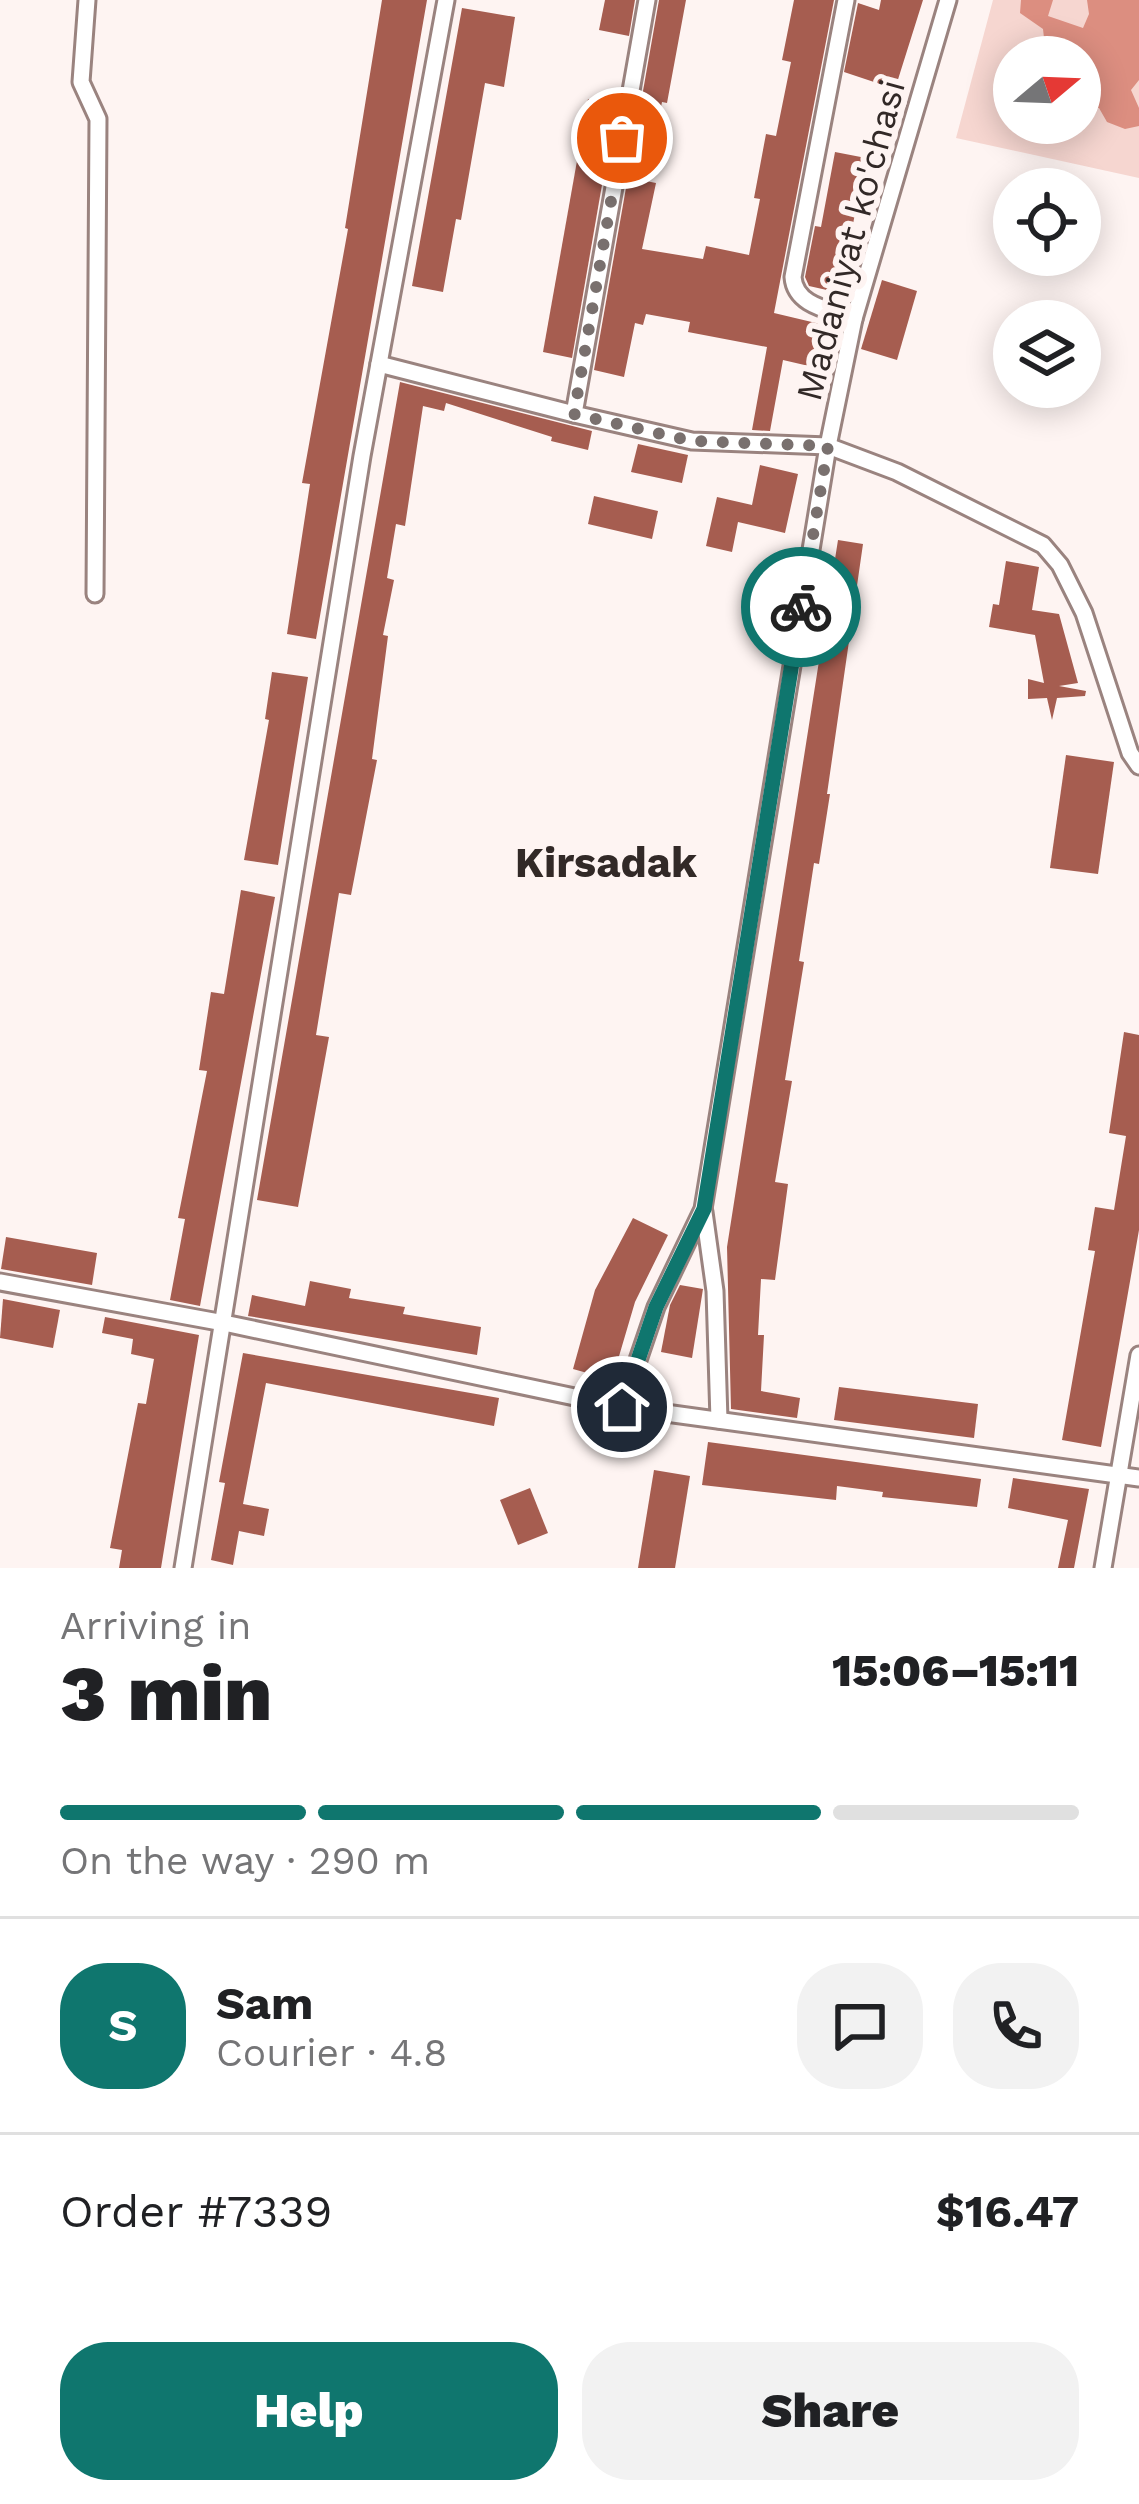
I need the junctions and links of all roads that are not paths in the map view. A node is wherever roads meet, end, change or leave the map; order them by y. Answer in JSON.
{"nodes":[{"id":1,"x":87,"y":0,"type":"edge"},
{"id":2,"x":446,"y":0,"type":"edge"},
{"id":3,"x":647,"y":0,"type":"edge"},
{"id":4,"x":846,"y":0,"type":"edge"},
{"id":5,"x":948,"y":0,"type":"edge"},
{"id":6,"x":854,"y":319,"type":"junction"},
{"id":7,"x":379,"y":364,"type":"junction"},
{"id":8,"x":574,"y":414,"type":"junction"},
{"id":9,"x":828,"y":446,"type":"junction"},
{"id":10,"x":94,"y":594,"type":"dead end"},
{"id":11,"x":1139,"y":766,"type":"edge"},
{"id":12,"x":704,"y":1209,"type":"junction"},
{"id":13,"x":0,"y":1282,"type":"edge"},
{"id":14,"x":224,"y":1323,"type":"junction"},
{"id":15,"x":1139,"y":1355,"type":"edge"},
{"id":16,"x":622,"y":1407,"type":"junction"},
{"id":17,"x":719,"y":1420,"type":"junction"},
{"id":18,"x":1119,"y":1475,"type":"junction"},
{"id":19,"x":1139,"y":1478,"type":"edge"},
{"id":20,"x":183,"y":1568,"type":"edge"},
{"id":21,"x":1103,"y":1568,"type":"edge"}],
"edges":[{"from":1,"to":10,"type":"street"},
{"from":2,"to":7,"type":"street"},
{"from":3,"to":8,"type":"street"},
{"from":4,"to":6,"type":"street"},
{"from":5,"to":6,"type":"street","name":"Madaniyat ko'chasi"},
{"from":6,"to":9,"type":"street","name":"Madaniyat ko'chasi"},
{"from":7,"to":8,"type":"street"},
{"from":7,"to":14,"type":"street"},
{"from":8,"to":9,"type":"street"},
{"from":9,"to":11,"type":"street"},
{"from":9,"to":12,"type":"street","name":"Madaniyat ko'chasi"},
{"from":12,"to":16,"type":"street","name":"Madaniyat ko'chasi"},
{"from":12,"to":17,"type":"street"},
{"from":13,"to":14,"type":"street"},
{"from":14,"to":16,"type":"street"},
{"from":14,"to":20,"type":"street"},
{"from":15,"to":18,"type":"street"},
{"from":16,"to":17,"type":"street"},
{"from":17,"to":18,"type":"street"},
{"from":18,"to":19,"type":"street"},
{"from":18,"to":21,"type":"street"}]}
